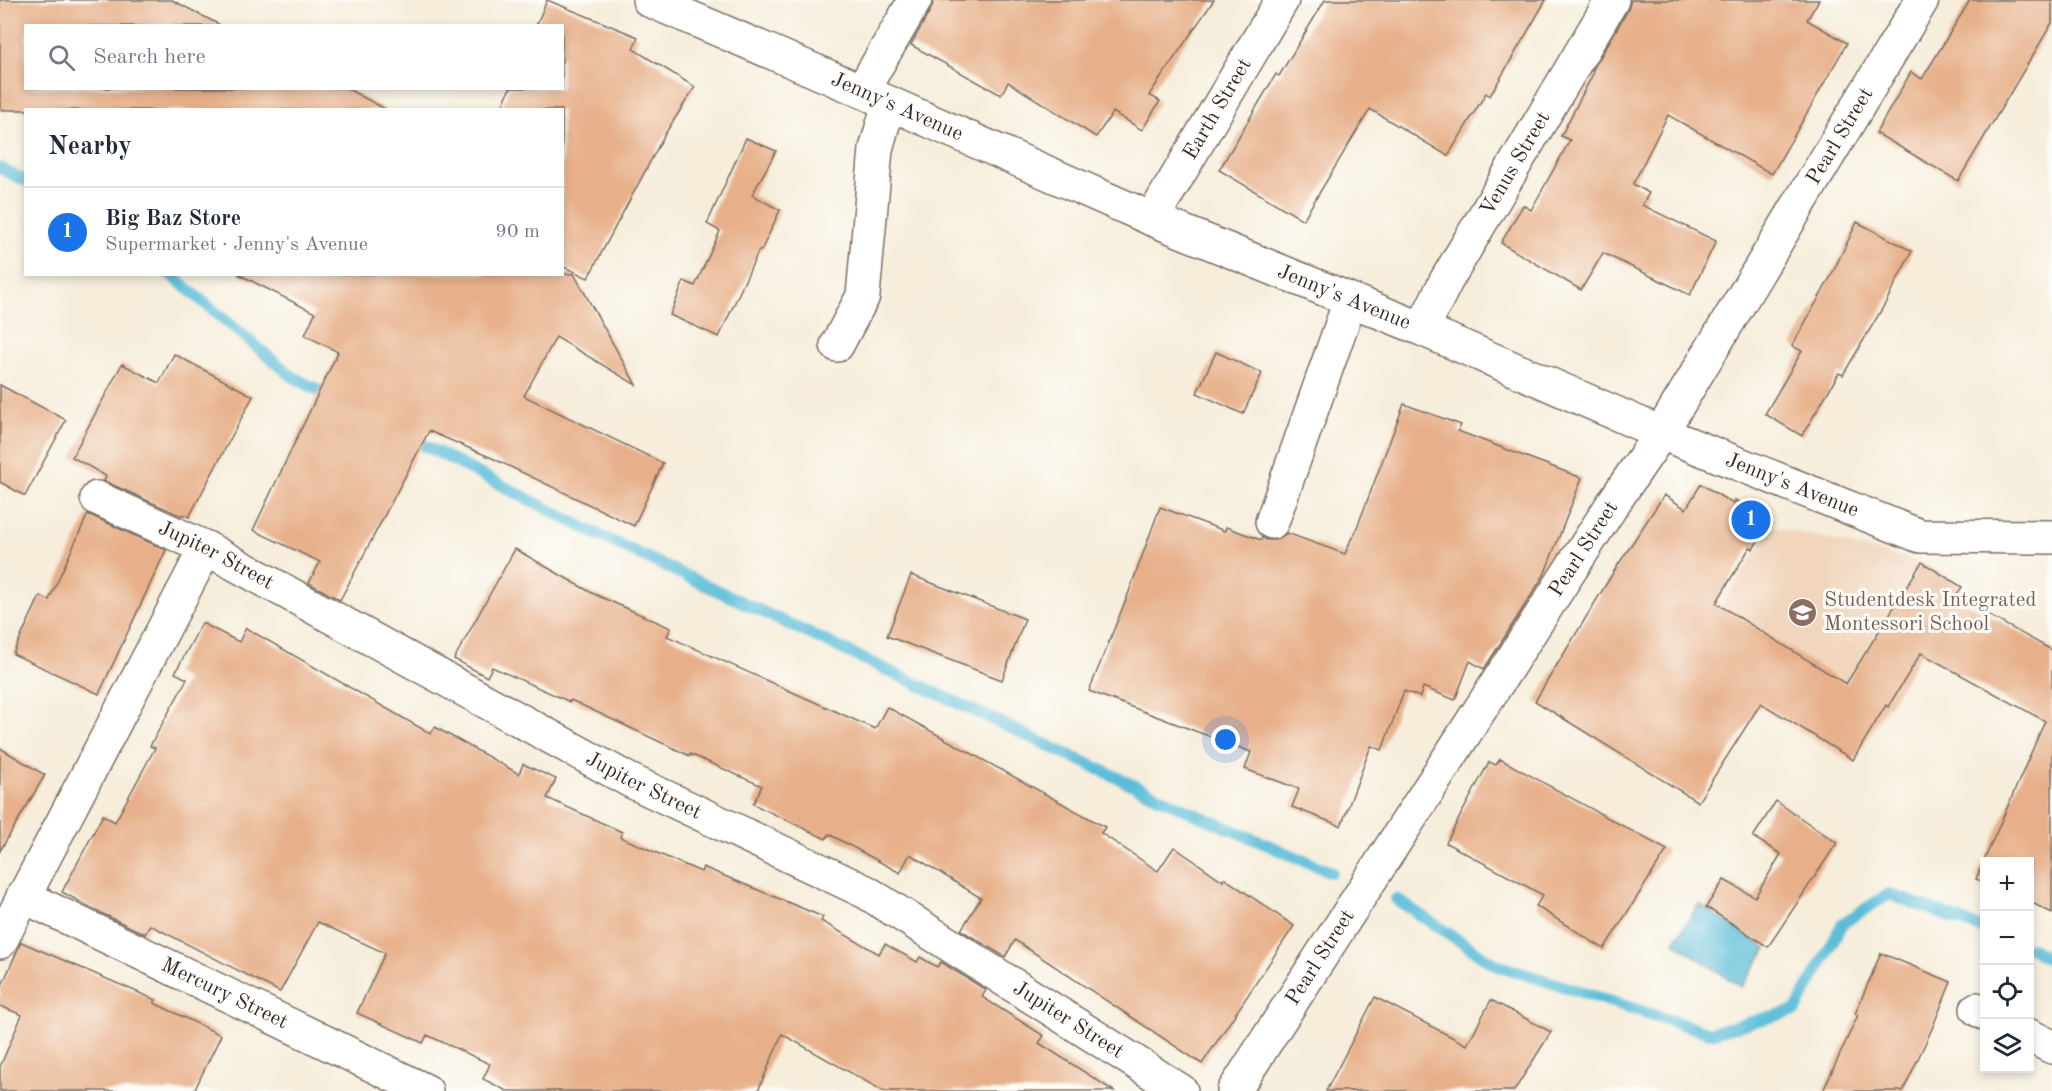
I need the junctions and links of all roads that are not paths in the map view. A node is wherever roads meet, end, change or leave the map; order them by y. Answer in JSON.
{"nodes":[{"id":1,"x":649,"y":0,"type":"edge"},
{"id":2,"x":915,"y":0,"type":"edge"},
{"id":3,"x":1282,"y":0,"type":"edge"},
{"id":4,"x":1612,"y":0,"type":"edge"},
{"id":5,"x":1923,"y":0,"type":"edge"},
{"id":6,"x":876,"y":97,"type":"junction"},
{"id":7,"x":1152,"y":219,"type":"junction"},
{"id":8,"x":1350,"y":301,"type":"junction"},
{"id":9,"x":1422,"y":329,"type":"junction"},
{"id":10,"x":837,"y":345,"type":"dead end"},
{"id":11,"x":1661,"y":433,"type":"junction"},
{"id":12,"x":97,"y":498,"type":"dead end"},
{"id":13,"x":1272,"y":522,"type":"dead end"},
{"id":14,"x":2052,"y":537,"type":"edge"},
{"id":15,"x":206,"y":548,"type":"junction"},
{"id":16,"x":23,"y":896,"type":"junction"},
{"id":17,"x":0,"y":942,"type":"edge"},
{"id":18,"x":2034,"y":1038,"type":"edge"},
{"id":19,"x":2052,"y":1047,"type":"edge"},
{"id":20,"x":426,"y":1091,"type":"edge"},
{"id":21,"x":1181,"y":1091,"type":"edge"},
{"id":22,"x":1234,"y":1091,"type":"edge"}],
"edges":[{"from":1,"to":6,"type":"street","name":"Jenny's Avenue"},
{"from":2,"to":6,"type":"street"},
{"from":3,"to":7,"type":"street","name":"Earth Street"},
{"from":4,"to":9,"type":"street","name":"Venus Street"},
{"from":5,"to":11,"type":"street","name":"Pearl Street"},
{"from":6,"to":7,"type":"street","name":"Jenny's Avenue"},
{"from":6,"to":10,"type":"street"},
{"from":7,"to":8,"type":"street","name":"Jenny's Avenue"},
{"from":8,"to":9,"type":"street","name":"Jenny's Avenue"},
{"from":8,"to":13,"type":"street"},
{"from":9,"to":11,"type":"street","name":"Jenny's Avenue"},
{"from":11,"to":14,"type":"street","name":"Jenny's Avenue"},
{"from":11,"to":22,"type":"street","name":"Pearl Street"},
{"from":12,"to":15,"type":"street","name":"Jupiter Street"},
{"from":15,"to":16,"type":"street"},
{"from":15,"to":21,"type":"street","name":"Jupiter Street"},
{"from":16,"to":17,"type":"street"},
{"from":16,"to":20,"type":"street","name":"Mercury Street"},
{"from":18,"to":19,"type":"street"}]}
